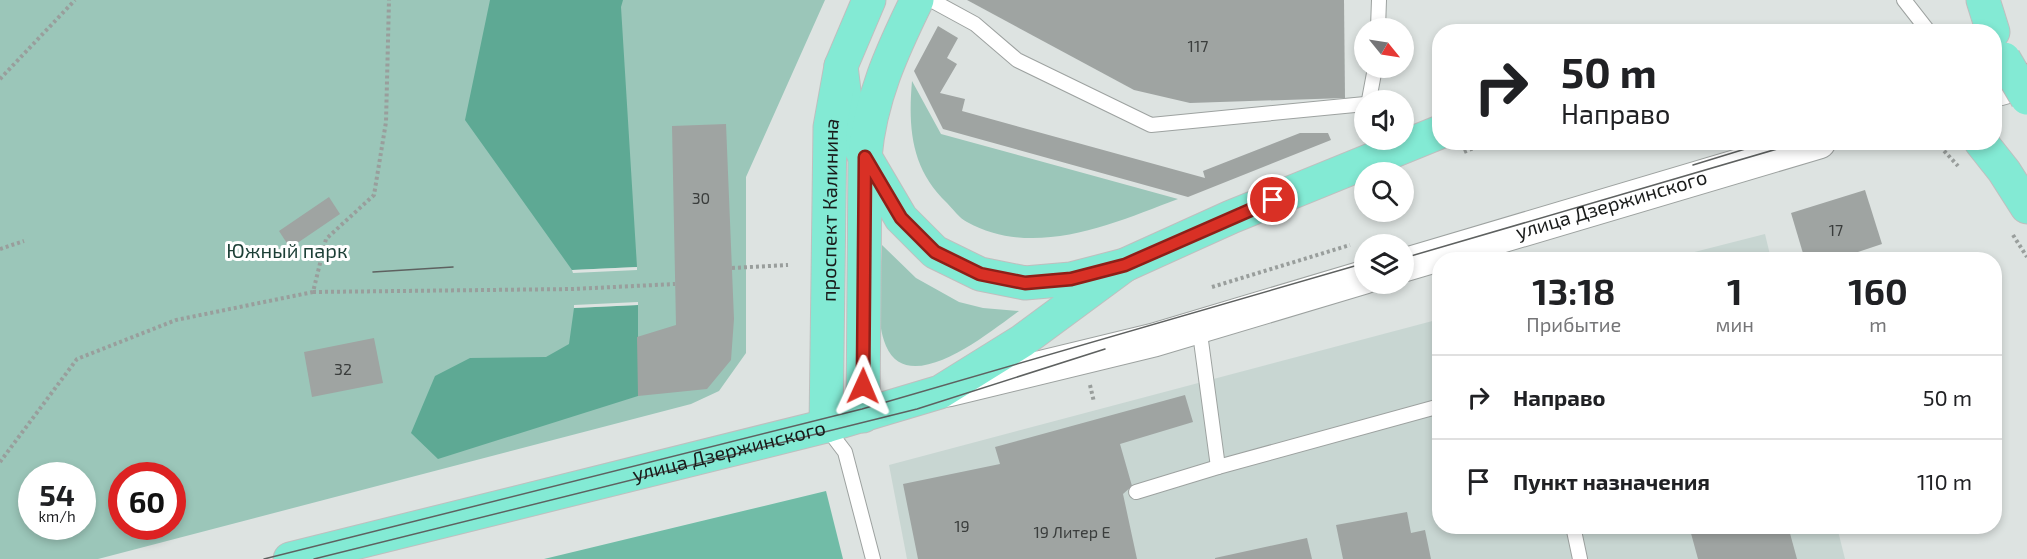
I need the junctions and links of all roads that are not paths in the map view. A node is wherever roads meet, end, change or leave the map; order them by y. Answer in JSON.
{"nodes":[{"id":1,"x":868,"y":0,"type":"edge"},
{"id":2,"x":917,"y":0,"type":"edge"},
{"id":3,"x":931,"y":0,"type":"edge"},
{"id":4,"x":1379,"y":0,"type":"edge"},
{"id":5,"x":1904,"y":0,"type":"edge"},
{"id":6,"x":1983,"y":0,"type":"edge"},
{"id":7,"x":1378,"y":18,"type":"edge"},
{"id":8,"x":1923,"y":24,"type":"edge"},
{"id":9,"x":1990,"y":24,"type":"edge"},
{"id":10,"x":2002,"y":54,"type":"edge"},
{"id":11,"x":2027,"y":57,"type":"edge"},
{"id":12,"x":2002,"y":65,"type":"edge"},
{"id":13,"x":841,"y":66,"type":"junction"},
{"id":14,"x":2027,"y":81,"type":"edge"},
{"id":15,"x":2002,"y":88,"type":"edge"},
{"id":16,"x":2027,"y":98,"type":"edge"},
{"id":17,"x":1354,"y":105,"type":"edge"},
{"id":18,"x":1432,"y":135,"type":"edge"},
{"id":19,"x":1719,"y":150,"type":"edge"},
{"id":20,"x":1792,"y":150,"type":"edge"},
{"id":21,"x":1987,"y":150,"type":"edge"},
{"id":22,"x":865,"y":157,"type":"junction"},
{"id":23,"x":2027,"y":207,"type":"edge"},
{"id":24,"x":1414,"y":240,"type":"edge"},
{"id":25,"x":1354,"y":251,"type":"edge"},
{"id":26,"x":1448,"y":252,"type":"edge"},
{"id":27,"x":1432,"y":257,"type":"edge"},
{"id":28,"x":1414,"y":262,"type":"edge"},
{"id":29,"x":1125,"y":265,"type":"junction"},
{"id":30,"x":1354,"y":280,"type":"edge"},
{"id":31,"x":1199,"y":326,"type":"junction"},
{"id":32,"x":940,"y":392,"type":"junction"},
{"id":33,"x":1432,"y":408,"type":"edge"},
{"id":34,"x":863,"y":416,"type":"junction"},
{"id":35,"x":826,"y":426,"type":"junction"},
{"id":36,"x":1218,"y":467,"type":"junction"},
{"id":37,"x":1136,"y":492,"type":"dead end"},
{"id":38,"x":1575,"y":534,"type":"edge"},
{"id":39,"x":290,"y":559,"type":"edge"},
{"id":40,"x":873,"y":559,"type":"edge"},
{"id":41,"x":1580,"y":559,"type":"edge"}],
"edges":[{"from":1,"to":13,"type":"main road","name":"проспект Калинина"},
{"from":2,"to":22,"type":"main road","name":"проспект Калинина"},
{"from":3,"to":17,"type":"lane"},
{"from":4,"to":7,"type":"lane"},
{"from":5,"to":8,"type":"lane"},
{"from":6,"to":9,"type":"main road"},
{"from":10,"to":16,"type":"main road","bridge":true},
{"from":11,"to":12,"type":"main road"},
{"from":13,"to":22,"type":"main road"},
{"from":13,"to":35,"type":"main road","name":"проспект Калинина"},
{"from":14,"to":15,"type":"main road"},
{"from":18,"to":29,"type":"main road"},
{"from":19,"to":24,"type":"main road","name":"улица Дзержинского"},
{"from":20,"to":26,"type":"main road","name":"улица Дзержинского"},
{"from":21,"to":23,"type":"main road"},
{"from":22,"to":29,"type":"main road"},
{"from":22,"to":34,"type":"main road","name":"проспект Калинина"},
{"from":25,"to":31,"type":"main road"},
{"from":27,"to":28,"type":"main road","name":"улица Дзержинского"},
{"from":29,"to":32,"type":"main road"},
{"from":30,"to":31,"type":"main road","name":"улица Дзержинского"},
{"from":31,"to":32,"type":"main road","name":"улица Дзержинского"},
{"from":31,"to":36,"type":"lane"},
{"from":32,"to":34,"type":"main road","name":"улица Дзержинского"},
{"from":33,"to":36,"type":"lane"},
{"from":34,"to":35,"type":"main road","name":"улица Дзержинского"},
{"from":35,"to":39,"type":"main road","name":"улица Дзержинского"},
{"from":35,"to":40,"type":"lane"},
{"from":36,"to":37,"type":"lane"},
{"from":38,"to":41,"type":"lane"}]}
